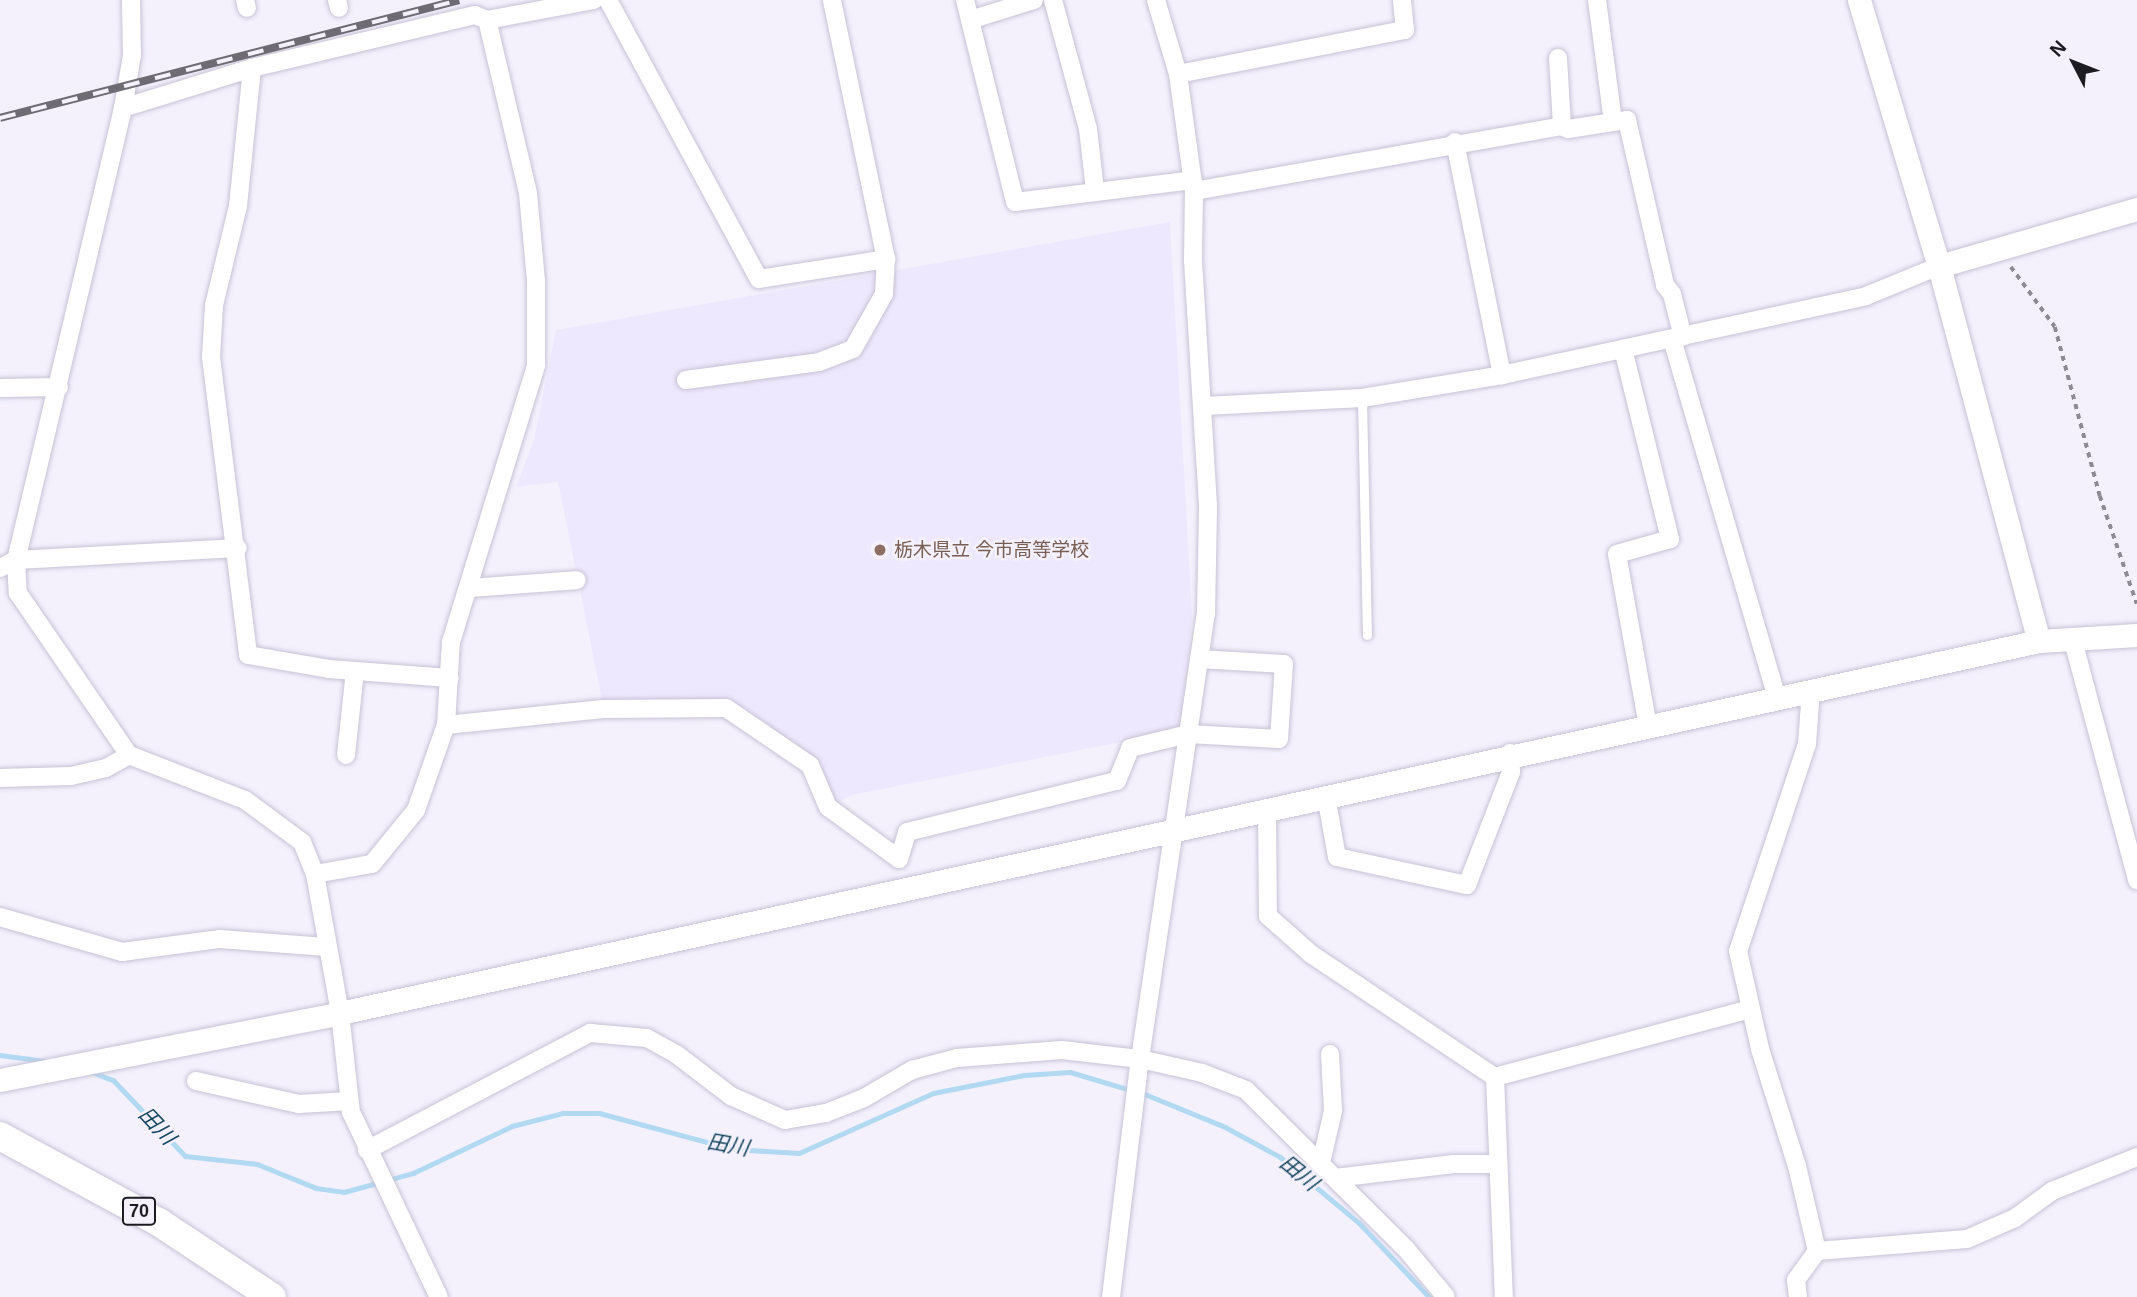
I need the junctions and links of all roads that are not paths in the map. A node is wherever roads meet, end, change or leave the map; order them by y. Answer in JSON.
{"nodes":[{"id":1,"x":131,"y":0,"type":"edge"},
{"id":2,"x":594,"y":0,"type":"edge"},
{"id":3,"x":608,"y":0,"type":"edge"},
{"id":4,"x":832,"y":0,"type":"edge"},
{"id":5,"x":965,"y":0,"type":"edge"},
{"id":6,"x":1034,"y":0,"type":"edge"},
{"id":7,"x":1053,"y":0,"type":"edge"},
{"id":8,"x":1156,"y":0,"type":"edge"},
{"id":9,"x":1402,"y":0,"type":"edge"},
{"id":10,"x":1597,"y":0,"type":"edge"},
{"id":11,"x":1859,"y":0,"type":"edge"},
{"id":12,"x":487,"y":20,"type":"junction"},
{"id":13,"x":970,"y":20,"type":"junction"},
{"id":14,"x":1558,"y":58,"type":"dead end"},
{"id":15,"x":252,"y":68,"type":"junction"},
{"id":16,"x":1178,"y":74,"type":"junction"},
{"id":17,"x":122,"y":108,"type":"junction"},
{"id":18,"x":1613,"y":121,"type":"junction"},
{"id":19,"x":1562,"y":126,"type":"junction"},
{"id":20,"x":1455,"y":142,"type":"junction"},
{"id":21,"x":1193,"y":185,"type":"junction"},
{"id":22,"x":1095,"y":190,"type":"junction"},
{"id":23,"x":2137,"y":209,"type":"edge"},
{"id":24,"x":886,"y":259,"type":"junction"},
{"id":25,"x":1939,"y":266,"type":"junction"},
{"id":26,"x":1678,"y":338,"type":"junction"},
{"id":27,"x":1623,"y":349,"type":"junction"},
{"id":28,"x":1502,"y":375,"type":"junction"},
{"id":29,"x":686,"y":380,"type":"dead end"},
{"id":30,"x":59,"y":387,"type":"junction"},
{"id":31,"x":0,"y":388,"type":"edge"},
{"id":32,"x":1362,"y":398,"type":"junction"},
{"id":33,"x":1204,"y":405,"type":"junction"},
{"id":34,"x":238,"y":548,"type":"junction"},
{"id":35,"x":8,"y":564,"type":"edge"},
{"id":36,"x":577,"y":580,"type":"dead end"},
{"id":37,"x":469,"y":588,"type":"junction"},
{"id":38,"x":1367,"y":635,"type":"dead end"},
{"id":39,"x":2137,"y":635,"type":"edge"},
{"id":40,"x":2072,"y":637,"type":"junction"},
{"id":41,"x":2039,"y":640,"type":"junction"},
{"id":42,"x":1199,"y":659,"type":"junction"},
{"id":43,"x":355,"y":671,"type":"junction"},
{"id":44,"x":450,"y":678,"type":"junction"},
{"id":45,"x":1811,"y":690,"type":"junction"},
{"id":46,"x":1777,"y":698,"type":"junction"},
{"id":47,"x":446,"y":725,"type":"junction"},
{"id":48,"x":1648,"y":726,"type":"junction"},
{"id":49,"x":1188,"y":734,"type":"junction"},
{"id":50,"x":1510,"y":753,"type":"junction"},
{"id":51,"x":130,"y":755,"type":"junction"},
{"id":52,"x":346,"y":755,"type":"dead end"},
{"id":53,"x":0,"y":778,"type":"edge"},
{"id":54,"x":1326,"y":796,"type":"junction"},
{"id":55,"x":1267,"y":808,"type":"junction"},
{"id":56,"x":1172,"y":829,"type":"junction"},
{"id":57,"x":315,"y":874,"type":"junction"},
{"id":58,"x":2137,"y":880,"type":"edge"},
{"id":59,"x":0,"y":917,"type":"edge"},
{"id":60,"x":326,"y":947,"type":"junction"},
{"id":61,"x":1750,"y":1009,"type":"junction"},
{"id":62,"x":340,"y":1013,"type":"junction"},
{"id":63,"x":1330,"y":1054,"type":"dead end"},
{"id":64,"x":1140,"y":1059,"type":"junction"},
{"id":65,"x":1495,"y":1077,"type":"junction"},
{"id":66,"x":0,"y":1080,"type":"edge"},
{"id":67,"x":196,"y":1081,"type":"dead end"},
{"id":68,"x":349,"y":1101,"type":"junction"},
{"id":69,"x":0,"y":1136,"type":"edge"},
{"id":70,"x":367,"y":1150,"type":"junction"},
{"id":71,"x":2137,"y":1157,"type":"edge"},
{"id":72,"x":1321,"y":1163,"type":"junction"},
{"id":73,"x":1497,"y":1164,"type":"junction"},
{"id":74,"x":1335,"y":1178,"type":"junction"},
{"id":75,"x":1817,"y":1251,"type":"junction"},
{"id":76,"x":272,"y":1297,"type":"edge"},
{"id":77,"x":439,"y":1297,"type":"edge"},
{"id":78,"x":1111,"y":1297,"type":"edge"},
{"id":79,"x":1446,"y":1297,"type":"edge"},
{"id":80,"x":1504,"y":1297,"type":"edge"},
{"id":81,"x":1798,"y":1297,"type":"edge"}],
"edges":[{"from":1,"to":17,"type":"street"},
{"from":2,"to":12,"type":"street"},
{"from":3,"to":24,"type":"street"},
{"from":4,"to":24,"type":"street"},
{"from":5,"to":13,"type":"street"},
{"from":6,"to":13,"type":"street"},
{"from":7,"to":22,"type":"street"},
{"from":8,"to":16,"type":"street"},
{"from":9,"to":16,"type":"street"},
{"from":10,"to":18,"type":"street"},
{"from":11,"to":25,"type":"street"},
{"from":12,"to":15,"type":"street"},
{"from":12,"to":37,"type":"street"},
{"from":13,"to":22,"type":"street"},
{"from":14,"to":19,"type":"street"},
{"from":15,"to":17,"type":"street"},
{"from":15,"to":34,"type":"street"},
{"from":16,"to":21,"type":"street"},
{"from":17,"to":30,"type":"street"},
{"from":18,"to":19,"type":"street"},
{"from":18,"to":26,"type":"street"},
{"from":19,"to":20,"type":"street"},
{"from":20,"to":21,"type":"street"},
{"from":20,"to":28,"type":"street"},
{"from":21,"to":22,"type":"street"},
{"from":21,"to":33,"type":"street"},
{"from":23,"to":25,"type":"street"},
{"from":24,"to":29,"type":"street"},
{"from":25,"to":26,"type":"street"},
{"from":25,"to":41,"type":"street"},
{"from":26,"to":27,"type":"street"},
{"from":26,"to":46,"type":"street"},
{"from":27,"to":28,"type":"street"},
{"from":27,"to":48,"type":"street"},
{"from":28,"to":32,"type":"street"},
{"from":30,"to":31,"type":"street"},
{"from":30,"to":35,"type":"street"},
{"from":32,"to":33,"type":"street"},
{"from":32,"to":38,"type":"lane"},
{"from":33,"to":42,"type":"street"},
{"from":34,"to":35,"type":"street"},
{"from":34,"to":43,"type":"street"},
{"from":35,"to":51,"type":"street"},
{"from":36,"to":37,"type":"street"},
{"from":37,"to":44,"type":"street"},
{"from":39,"to":40,"type":"street"},
{"from":40,"to":41,"type":"street"},
{"from":40,"to":58,"type":"street"},
{"from":41,"to":45,"type":"street"},
{"from":42,"to":49,"type":"street"},
{"from":42,"to":49,"type":"street"},
{"from":43,"to":44,"type":"street"},
{"from":43,"to":52,"type":"street"},
{"from":44,"to":47,"type":"street"},
{"from":45,"to":46,"type":"street"},
{"from":45,"to":61,"type":"street"},
{"from":46,"to":48,"type":"street"},
{"from":47,"to":49,"type":"street"},
{"from":47,"to":57,"type":"street"},
{"from":48,"to":50,"type":"street"},
{"from":49,"to":56,"type":"street"},
{"from":50,"to":54,"type":"street"},
{"from":50,"to":54,"type":"street"},
{"from":51,"to":53,"type":"street"},
{"from":51,"to":57,"type":"street"},
{"from":54,"to":55,"type":"street"},
{"from":55,"to":56,"type":"street"},
{"from":55,"to":65,"type":"street"},
{"from":56,"to":62,"type":"street"},
{"from":56,"to":64,"type":"street"},
{"from":57,"to":60,"type":"street"},
{"from":59,"to":60,"type":"street"},
{"from":60,"to":62,"type":"street"},
{"from":61,"to":65,"type":"street"},
{"from":61,"to":75,"type":"street"},
{"from":62,"to":66,"type":"street"},
{"from":62,"to":68,"type":"street"},
{"from":63,"to":72,"type":"street"},
{"from":64,"to":70,"type":"street"},
{"from":64,"to":72,"type":"street"},
{"from":64,"to":78,"type":"street"},
{"from":65,"to":73,"type":"street"},
{"from":67,"to":68,"type":"street"},
{"from":68,"to":70,"type":"street"},
{"from":69,"to":76,"type":"main road","number":"70"},
{"from":70,"to":77,"type":"street"},
{"from":71,"to":75,"type":"street"},
{"from":72,"to":74,"type":"street"},
{"from":73,"to":74,"type":"street"},
{"from":73,"to":80,"type":"street"},
{"from":74,"to":79,"type":"street"},
{"from":75,"to":81,"type":"street"}]}
